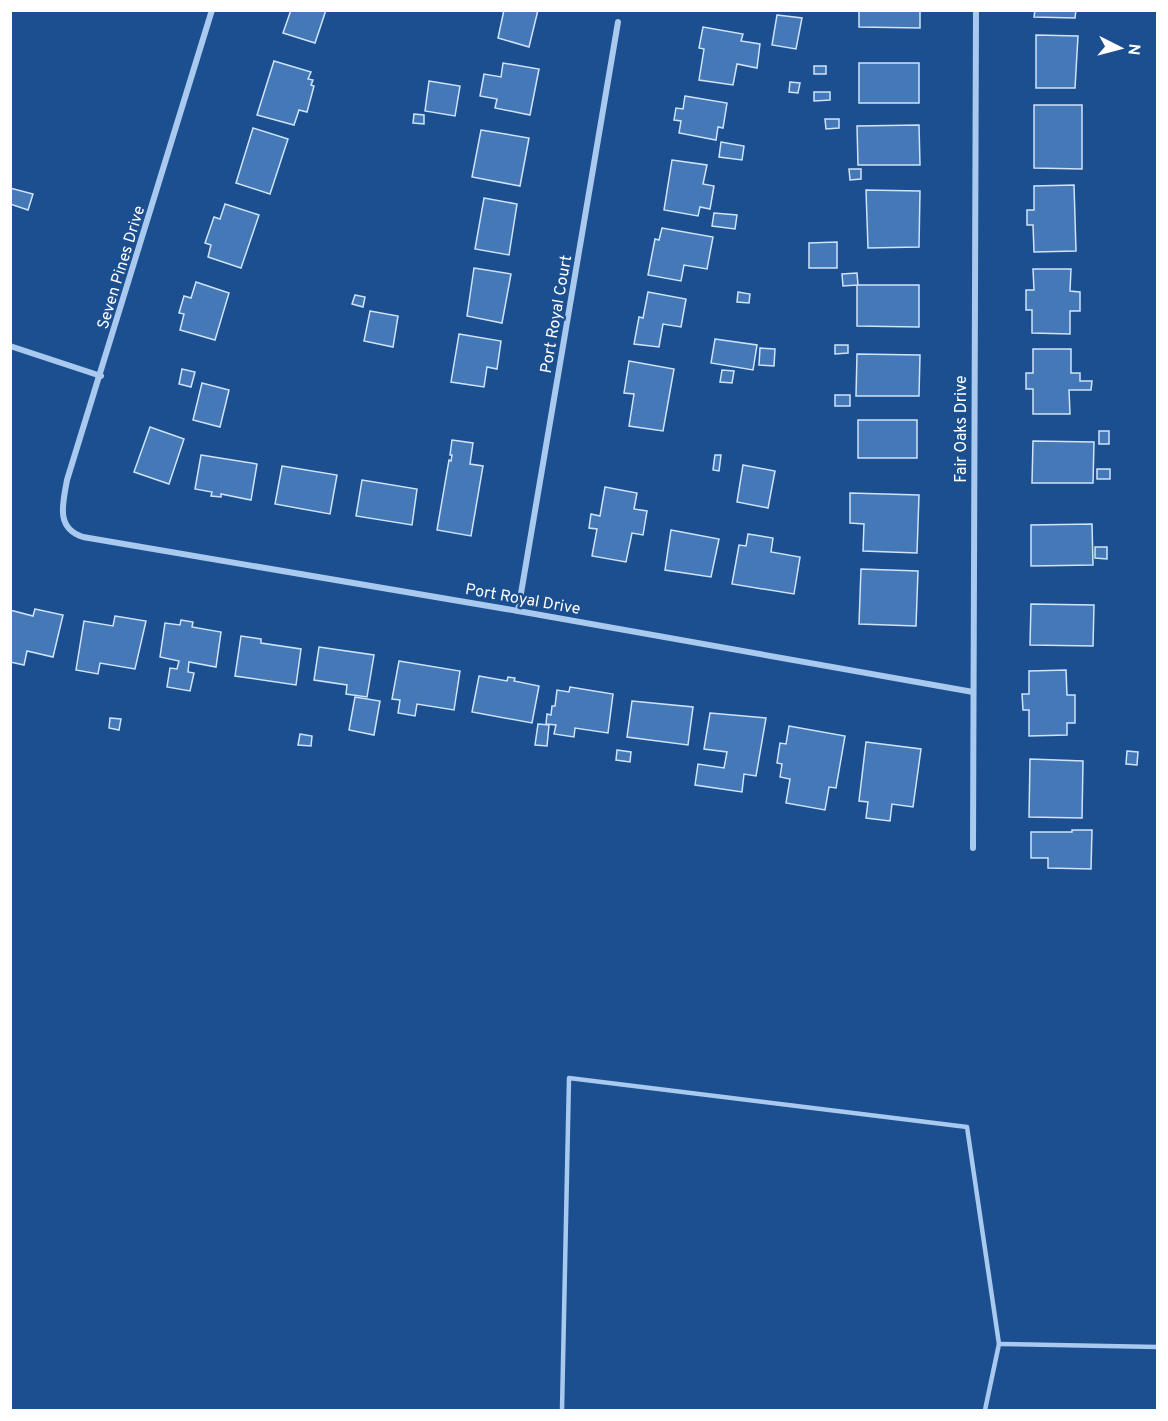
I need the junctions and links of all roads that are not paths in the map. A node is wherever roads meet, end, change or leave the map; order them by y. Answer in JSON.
{"nodes":[{"id":1,"x":212,"y":10,"type":"edge"},
{"id":2,"x":976,"y":10,"type":"edge"},
{"id":3,"x":618,"y":22,"type":"dead end"},
{"id":4,"x":10,"y":346,"type":"edge"},
{"id":5,"x":101,"y":376,"type":"junction"},
{"id":6,"x":70,"y":531,"type":"joint"},
{"id":7,"x":518,"y":610,"type":"junction"},
{"id":8,"x":973,"y":692,"type":"junction"},
{"id":9,"x":973,"y":848,"type":"dead end"},
{"id":10,"x":999,"y":1344,"type":"junction"},
{"id":11,"x":1158,"y":1347,"type":"edge"},
{"id":12,"x":562,"y":1410,"type":"edge"},
{"id":13,"x":984,"y":1410,"type":"edge"}],
"edges":[{"from":1,"to":5,"type":"street","name":"Seven Pines Drive"},
{"from":2,"to":8,"type":"street","name":"Fair Oaks Drive"},
{"from":3,"to":7,"type":"street","name":"Port Royal Court"},
{"from":4,"to":5,"type":"street"},
{"from":5,"to":6,"type":"street","name":"Seven Pines Drive"},
{"from":6,"to":7,"type":"street","name":"Port Royal Drive"},
{"from":7,"to":8,"type":"street","name":"Port Royal Drive"},
{"from":8,"to":9,"type":"street","name":"Fair Oaks Drive"},
{"from":10,"to":11,"type":"lane"},
{"from":10,"to":12,"type":"lane"},
{"from":10,"to":13,"type":"lane"}]}
